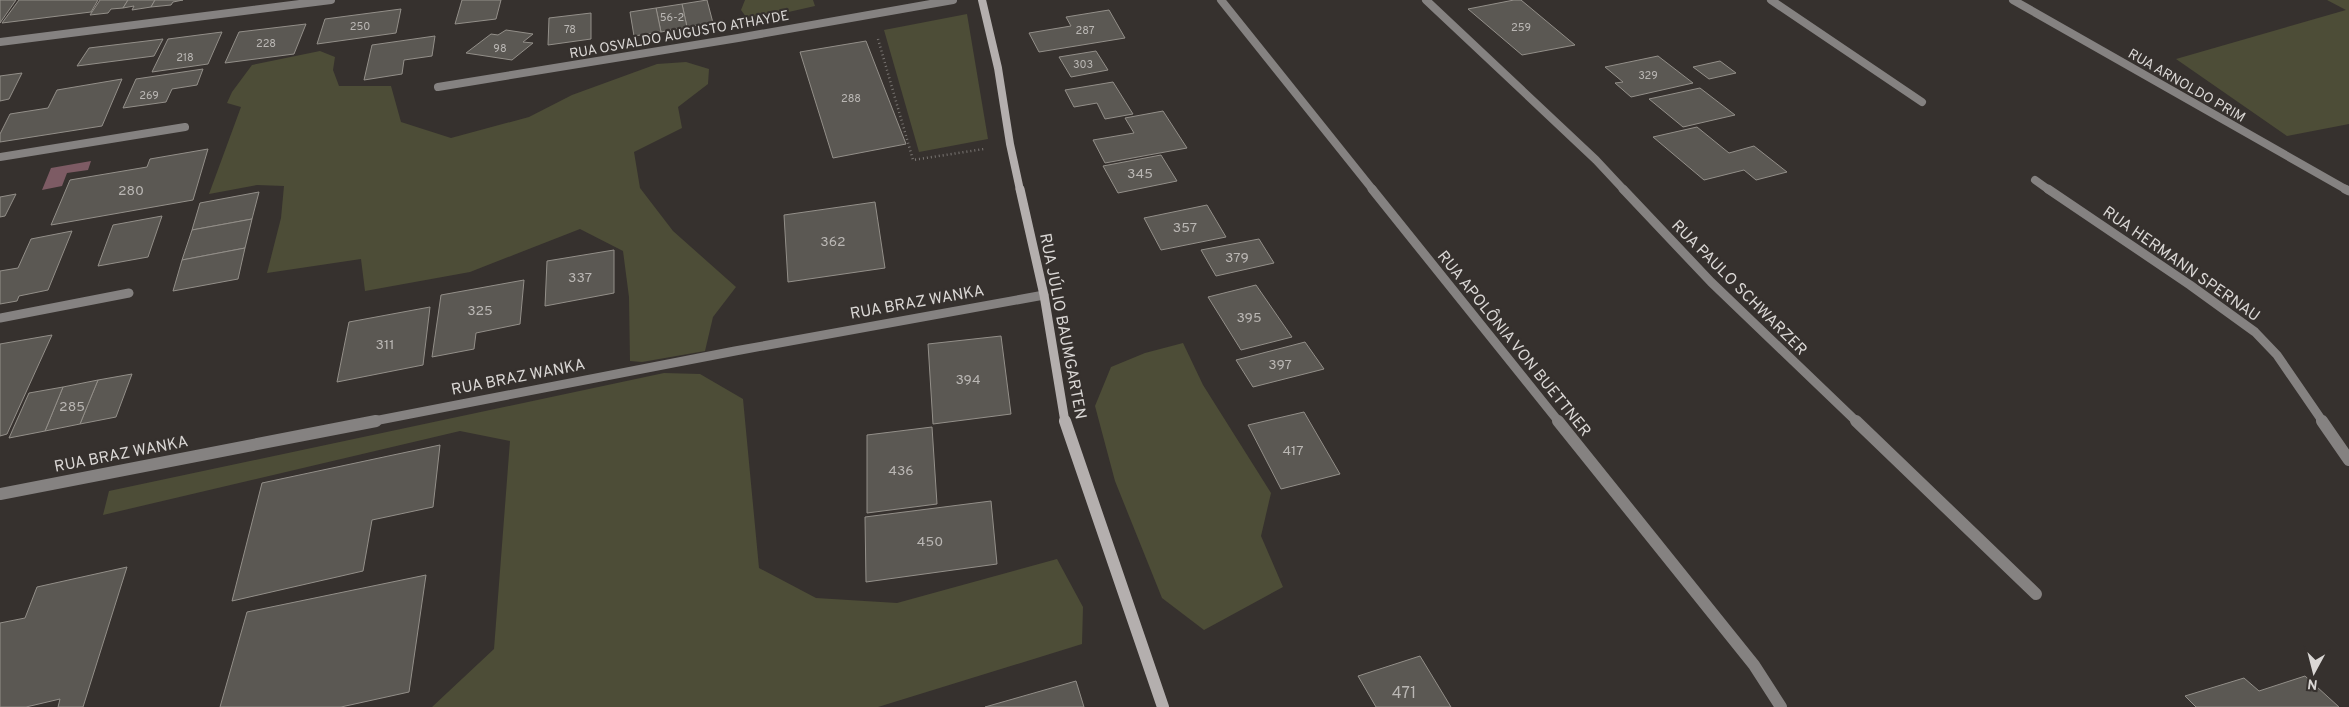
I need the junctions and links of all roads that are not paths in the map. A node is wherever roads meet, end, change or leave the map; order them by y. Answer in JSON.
{"nodes":[{"id":1,"x":331,"y":0,"type":"edge"},
{"id":2,"x":953,"y":0,"type":"edge"},
{"id":3,"x":982,"y":0,"type":"edge"},
{"id":4,"x":1221,"y":0,"type":"edge"},
{"id":5,"x":1426,"y":0,"type":"edge"},
{"id":6,"x":1771,"y":0,"type":"edge"},
{"id":7,"x":2013,"y":0,"type":"edge"},
{"id":8,"x":0,"y":42,"type":"edge"},
{"id":9,"x":438,"y":87,"type":"dead end"},
{"id":10,"x":1922,"y":102,"type":"dead end"},
{"id":11,"x":185,"y":127,"type":"dead end"},
{"id":12,"x":0,"y":158,"type":"edge"},
{"id":13,"x":2034,"y":180,"type":"dead end"},
{"id":14,"x":2349,"y":191,"type":"edge"},
{"id":15,"x":129,"y":293,"type":"dead end"},
{"id":16,"x":1044,"y":295,"type":"junction"},
{"id":17,"x":0,"y":318,"type":"edge"},
{"id":18,"x":2349,"y":460,"type":"edge"},
{"id":19,"x":0,"y":494,"type":"edge"},
{"id":20,"x":2036,"y":594,"type":"dead end"},
{"id":21,"x":1163,"y":707,"type":"edge"},
{"id":22,"x":1781,"y":707,"type":"edge"}],
"edges":[{"from":1,"to":8,"type":"street"},
{"from":2,"to":9,"type":"street","name":"RUA OSVALDO AUGUSTO ATHAYDE"},
{"from":3,"to":16,"type":"street","name":"RUA JÚLIO BAUMGARTEN"},
{"from":4,"to":22,"type":"street","name":"RUA APOLÔNIA VON BUETTNER"},
{"from":5,"to":20,"type":"street","name":"RUA PAULO SCHWARZER"},
{"from":6,"to":10,"type":"street"},
{"from":7,"to":14,"type":"street","name":"RUA ARNOLDO PRIM"},
{"from":11,"to":12,"type":"street"},
{"from":13,"to":18,"type":"street","name":"RUA HERMANN SPERNAU"},
{"from":15,"to":17,"type":"street"},
{"from":16,"to":19,"type":"street","name":"RUA BRAZ WANKA"},
{"from":16,"to":21,"type":"street","name":"RUA JÚLIO BAUMGARTEN"}]}
